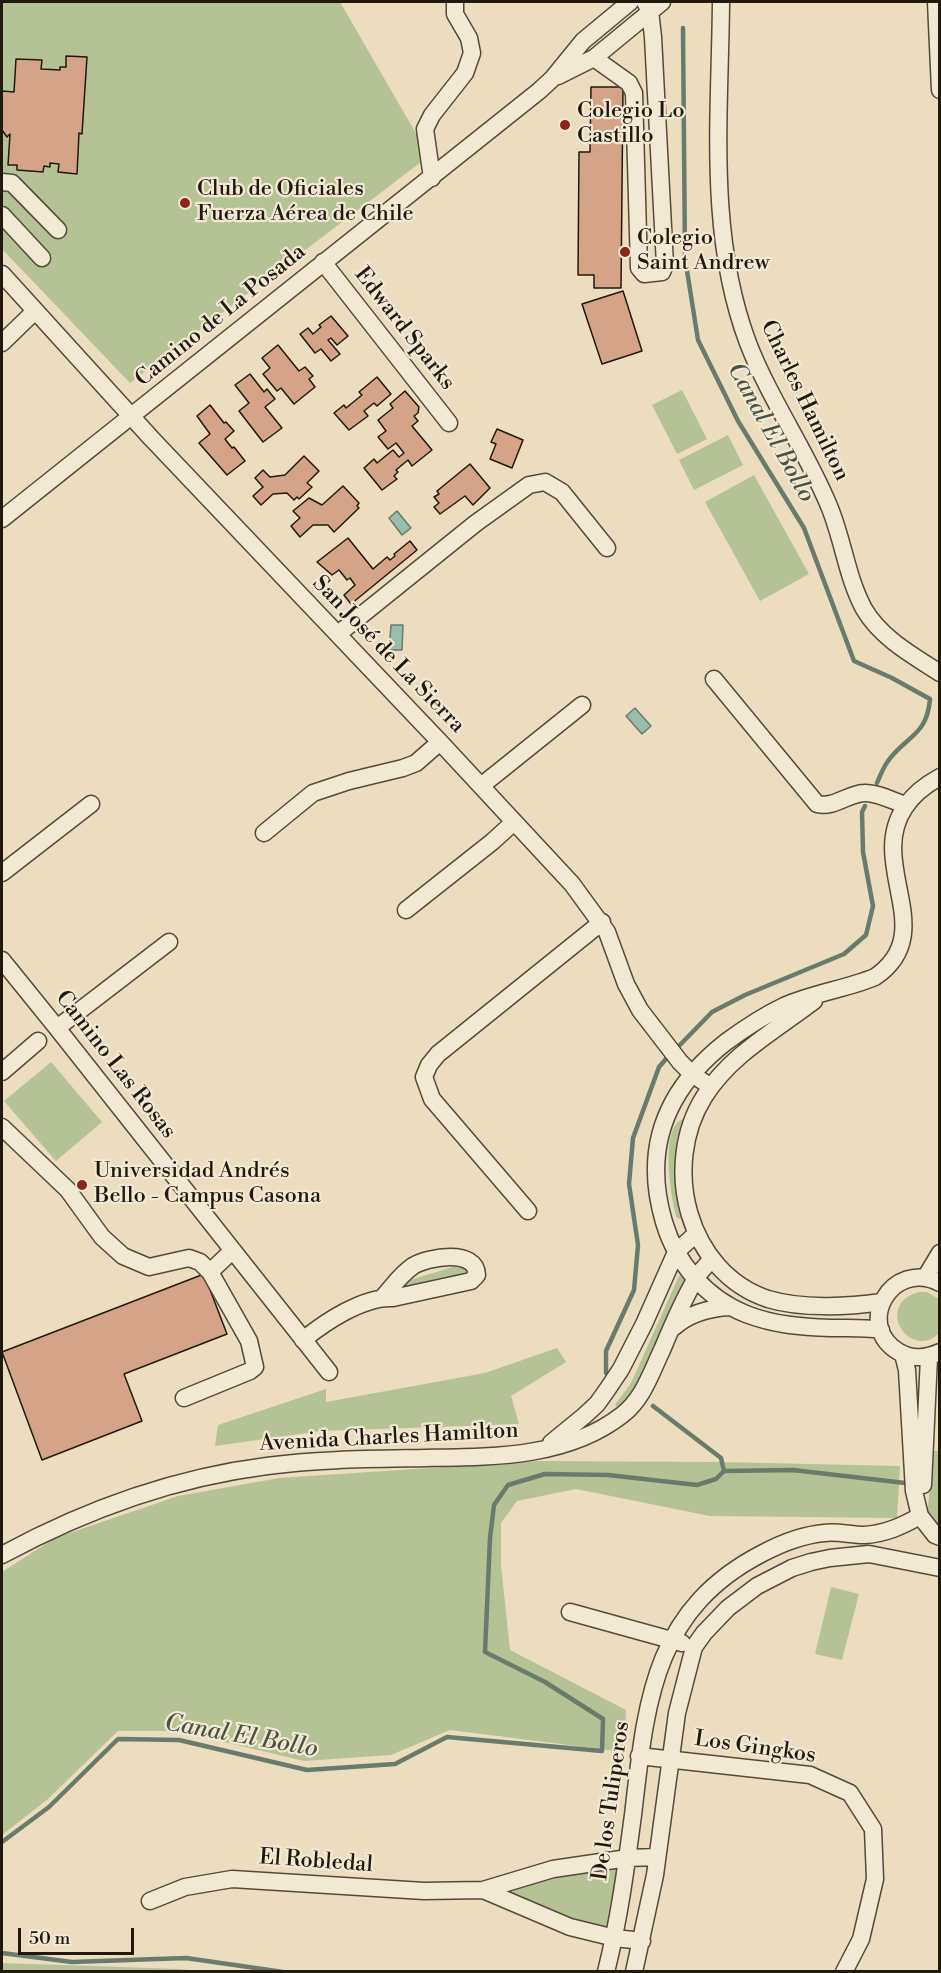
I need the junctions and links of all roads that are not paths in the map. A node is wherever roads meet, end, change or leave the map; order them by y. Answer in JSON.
{"nodes":[{"id":1,"x":454,"y":2,"type":"edge"},
{"id":2,"x":630,"y":2,"type":"edge"},
{"id":3,"x":721,"y":2,"type":"edge"},
{"id":4,"x":936,"y":2,"type":"edge"},
{"id":5,"x":652,"y":5,"type":"edge"},
{"id":6,"x":594,"y":58,"type":"junction"},
{"id":7,"x":552,"y":79,"type":"junction"},
{"id":8,"x":939,"y":90,"type":"edge"},
{"id":9,"x":432,"y":178,"type":"junction"},
{"id":10,"x":2,"y":182,"type":"edge"},
{"id":11,"x":2,"y":215,"type":"edge"},
{"id":12,"x":58,"y":230,"type":"dead end"},
{"id":13,"x":42,"y":258,"type":"dead end"},
{"id":14,"x":324,"y":262,"type":"junction"},
{"id":15,"x":2,"y":274,"type":"edge"},
{"id":16,"x":35,"y":311,"type":"junction"},
{"id":17,"x":2,"y":343,"type":"edge"},
{"id":18,"x":130,"y":416,"type":"junction"},
{"id":19,"x":449,"y":423,"type":"dead end"},
{"id":20,"x":2,"y":519,"type":"edge"},
{"id":21,"x":607,"y":548,"type":"dead end"},
{"id":22,"x":338,"y":634,"type":"junction"},
{"id":23,"x":939,"y":673,"type":"edge"},
{"id":24,"x":714,"y":680,"type":"dead end"},
{"id":25,"x":582,"y":705,"type":"dead end"},
{"id":26,"x":440,"y":742,"type":"junction"},
{"id":27,"x":939,"y":777,"type":"edge"},
{"id":28,"x":481,"y":786,"type":"junction"},
{"id":29,"x":91,"y":804,"type":"dead end"},
{"id":30,"x":905,"y":805,"type":"junction"},
{"id":31,"x":514,"y":822,"type":"junction"},
{"id":32,"x":264,"y":833,"type":"dead end"},
{"id":33,"x":2,"y":873,"type":"edge"},
{"id":34,"x":406,"y":910,"type":"dead end"},
{"id":35,"x":602,"y":922,"type":"junction"},
{"id":36,"x":169,"y":942,"type":"dead end"},
{"id":37,"x":2,"y":960,"type":"edge"},
{"id":38,"x":824,"y":994,"type":"junction"},
{"id":39,"x":57,"y":1028,"type":"junction"},
{"id":40,"x":38,"y":1041,"type":"dead end"},
{"id":41,"x":2,"y":1072,"type":"edge"},
{"id":42,"x":692,"y":1074,"type":"junction"},
{"id":43,"x":711,"y":1087,"type":"junction"},
{"id":44,"x":2,"y":1127,"type":"edge"},
{"id":45,"x":528,"y":1211,"type":"dead end"},
{"id":46,"x":697,"y":1233,"type":"junction"},
{"id":47,"x":232,"y":1251,"type":"junction"},
{"id":48,"x":676,"y":1252,"type":"junction"},
{"id":49,"x":939,"y":1253,"type":"edge"},
{"id":50,"x":712,"y":1259,"type":"junction"},
{"id":51,"x":210,"y":1272,"type":"junction"},
{"id":52,"x":695,"y":1279,"type":"junction"},
{"id":53,"x":932,"y":1280,"type":"edge"},
{"id":54,"x":382,"y":1297,"type":"junction"},
{"id":55,"x":882,"y":1302,"type":"junction"},
{"id":56,"x":730,"y":1307,"type":"junction"},
{"id":57,"x":671,"y":1330,"type":"junction"},
{"id":58,"x":881,"y":1330,"type":"junction"},
{"id":59,"x":303,"y":1340,"type":"junction"},
{"id":60,"x":903,"y":1354,"type":"junction"},
{"id":61,"x":934,"y":1354,"type":"edge"},
{"id":62,"x":329,"y":1372,"type":"dead end"},
{"id":63,"x":184,"y":1398,"type":"dead end"},
{"id":64,"x":543,"y":1449,"type":"junction"},
{"id":65,"x":920,"y":1516,"type":"junction"},
{"id":66,"x":825,"y":1532,"type":"junction"},
{"id":67,"x":939,"y":1537,"type":"edge"},
{"id":68,"x":868,"y":1554,"type":"junction"},
{"id":69,"x":2,"y":1556,"type":"edge"},
{"id":70,"x":939,"y":1568,"type":"edge"},
{"id":71,"x":570,"y":1612,"type":"dead end"},
{"id":72,"x":671,"y":1640,"type":"junction"},
{"id":73,"x":694,"y":1647,"type":"junction"},
{"id":74,"x":639,"y":1756,"type":"junction"},
{"id":75,"x":672,"y":1759,"type":"junction"},
{"id":76,"x":657,"y":1857,"type":"junction"},
{"id":77,"x":627,"y":1858,"type":"junction"},
{"id":78,"x":483,"y":1890,"type":"junction"},
{"id":79,"x":150,"y":1901,"type":"dead end"},
{"id":80,"x":615,"y":1938,"type":"junction"},
{"id":81,"x":642,"y":1941,"type":"junction"},
{"id":82,"x":606,"y":1971,"type":"edge"},
{"id":83,"x":634,"y":1971,"type":"edge"},
{"id":84,"x":844,"y":1971,"type":"edge"}],
"edges":[{"from":1,"to":9,"type":"street"},
{"from":2,"to":7,"type":"street","name":"Camino de La Posada"},
{"from":3,"to":23,"type":"street","name":"Charles Hamilton"},
{"from":4,"to":8,"type":"street"},
{"from":5,"to":6,"type":"street","name":"Camino de La Posada"},
{"from":5,"to":6,"type":"street"},
{"from":6,"to":7,"type":"street","name":"Camino de La Posada"},
{"from":7,"to":9,"type":"street","name":"Camino de La Posada"},
{"from":9,"to":14,"type":"street","name":"Camino de La Posada"},
{"from":10,"to":12,"type":"street"},
{"from":11,"to":13,"type":"street"},
{"from":14,"to":18,"type":"street","name":"Camino de La Posada"},
{"from":14,"to":19,"type":"street","name":"Edward Sparks"},
{"from":15,"to":16,"type":"street","name":"San José de La Sierra"},
{"from":16,"to":17,"type":"street"},
{"from":16,"to":18,"type":"street","name":"San José de La Sierra"},
{"from":18,"to":20,"type":"street","name":"Camino de La Posada"},
{"from":18,"to":22,"type":"street","name":"San José de La Sierra"},
{"from":21,"to":22,"type":"street"},
{"from":22,"to":26,"type":"street","name":"San José de La Sierra"},
{"from":24,"to":30,"type":"street"},
{"from":25,"to":28,"type":"street"},
{"from":26,"to":28,"type":"street","name":"San José de La Sierra"},
{"from":26,"to":32,"type":"street"},
{"from":27,"to":30,"type":"street"},
{"from":28,"to":31,"type":"street","name":"San José de La Sierra"},
{"from":29,"to":33,"type":"street"},
{"from":30,"to":38,"type":"street"},
{"from":31,"to":34,"type":"street"},
{"from":31,"to":35,"type":"street","name":"San José de La Sierra"},
{"from":35,"to":42,"type":"street","name":"San José de La Sierra"},
{"from":35,"to":45,"type":"street"},
{"from":36,"to":39,"type":"street"},
{"from":37,"to":39,"type":"street","name":"Camino Las Rosas"},
{"from":38,"to":42,"type":"street"},
{"from":38,"to":43,"type":"street"},
{"from":39,"to":47,"type":"street","name":"Camino Las Rosas"},
{"from":40,"to":41,"type":"street"},
{"from":42,"to":43,"type":"street","name":"San José de La Sierra"},
{"from":42,"to":48,"type":"street"},
{"from":43,"to":46,"type":"street"},
{"from":44,"to":51,"type":"street"},
{"from":46,"to":48,"type":"street","name":"Avenida Charles Hamilton"},
{"from":46,"to":50,"type":"street"},
{"from":47,"to":51,"type":"street"},
{"from":47,"to":59,"type":"street","name":"Camino Las Rosas"},
{"from":48,"to":52,"type":"street"},
{"from":48,"to":64,"type":"street","name":"Avenida Charles Hamilton"},
{"from":49,"to":53,"type":"street"},
{"from":50,"to":52,"type":"street","name":"Avenida Charles Hamilton"},
{"from":50,"to":55,"type":"street"},
{"from":51,"to":63,"type":"street"},
{"from":52,"to":56,"type":"street"},
{"from":52,"to":57,"type":"street","name":"Avenida Charles Hamilton"},
{"from":53,"to":55,"type":"street"},
{"from":54,"to":54,"type":"street"},
{"from":54,"to":59,"type":"street"},
{"from":55,"to":58,"type":"street"},
{"from":56,"to":57,"type":"street"},
{"from":56,"to":58,"type":"street"},
{"from":57,"to":64,"type":"street","name":"Avenida Charles Hamilton"},
{"from":58,"to":60,"type":"street"},
{"from":59,"to":62,"type":"street","name":"Camino Las Rosas"},
{"from":60,"to":61,"type":"street"},
{"from":60,"to":65,"type":"street"},
{"from":61,"to":65,"type":"street"},
{"from":64,"to":69,"type":"street","name":"Avenida Charles Hamilton"},
{"from":65,"to":66,"type":"street","name":"De los Tuliperos"},
{"from":65,"to":67,"type":"street"},
{"from":66,"to":68,"type":"street"},
{"from":66,"to":72,"type":"street","name":"De los Tuliperos"},
{"from":68,"to":70,"type":"street"},
{"from":68,"to":73,"type":"street"},
{"from":71,"to":72,"type":"street"},
{"from":72,"to":73,"type":"street"},
{"from":72,"to":74,"type":"street","name":"De los Tuliperos"},
{"from":73,"to":75,"type":"street"},
{"from":74,"to":75,"type":"street","name":"Los Gingkos"},
{"from":74,"to":77,"type":"street","name":"De los Tuliperos"},
{"from":75,"to":76,"type":"street"},
{"from":75,"to":84,"type":"street","name":"Los Gingkos"},
{"from":76,"to":77,"type":"street","name":"El Robledal"},
{"from":76,"to":81,"type":"street"},
{"from":77,"to":78,"type":"street","name":"El Robledal"},
{"from":77,"to":80,"type":"street","name":"De los Tuliperos"},
{"from":78,"to":79,"type":"street","name":"El Robledal"},
{"from":78,"to":80,"type":"street","name":"El Robledal"},
{"from":80,"to":81,"type":"street","name":"El Robledal"},
{"from":80,"to":82,"type":"street","name":"De los Tuliperos"},
{"from":81,"to":83,"type":"street"}]}
